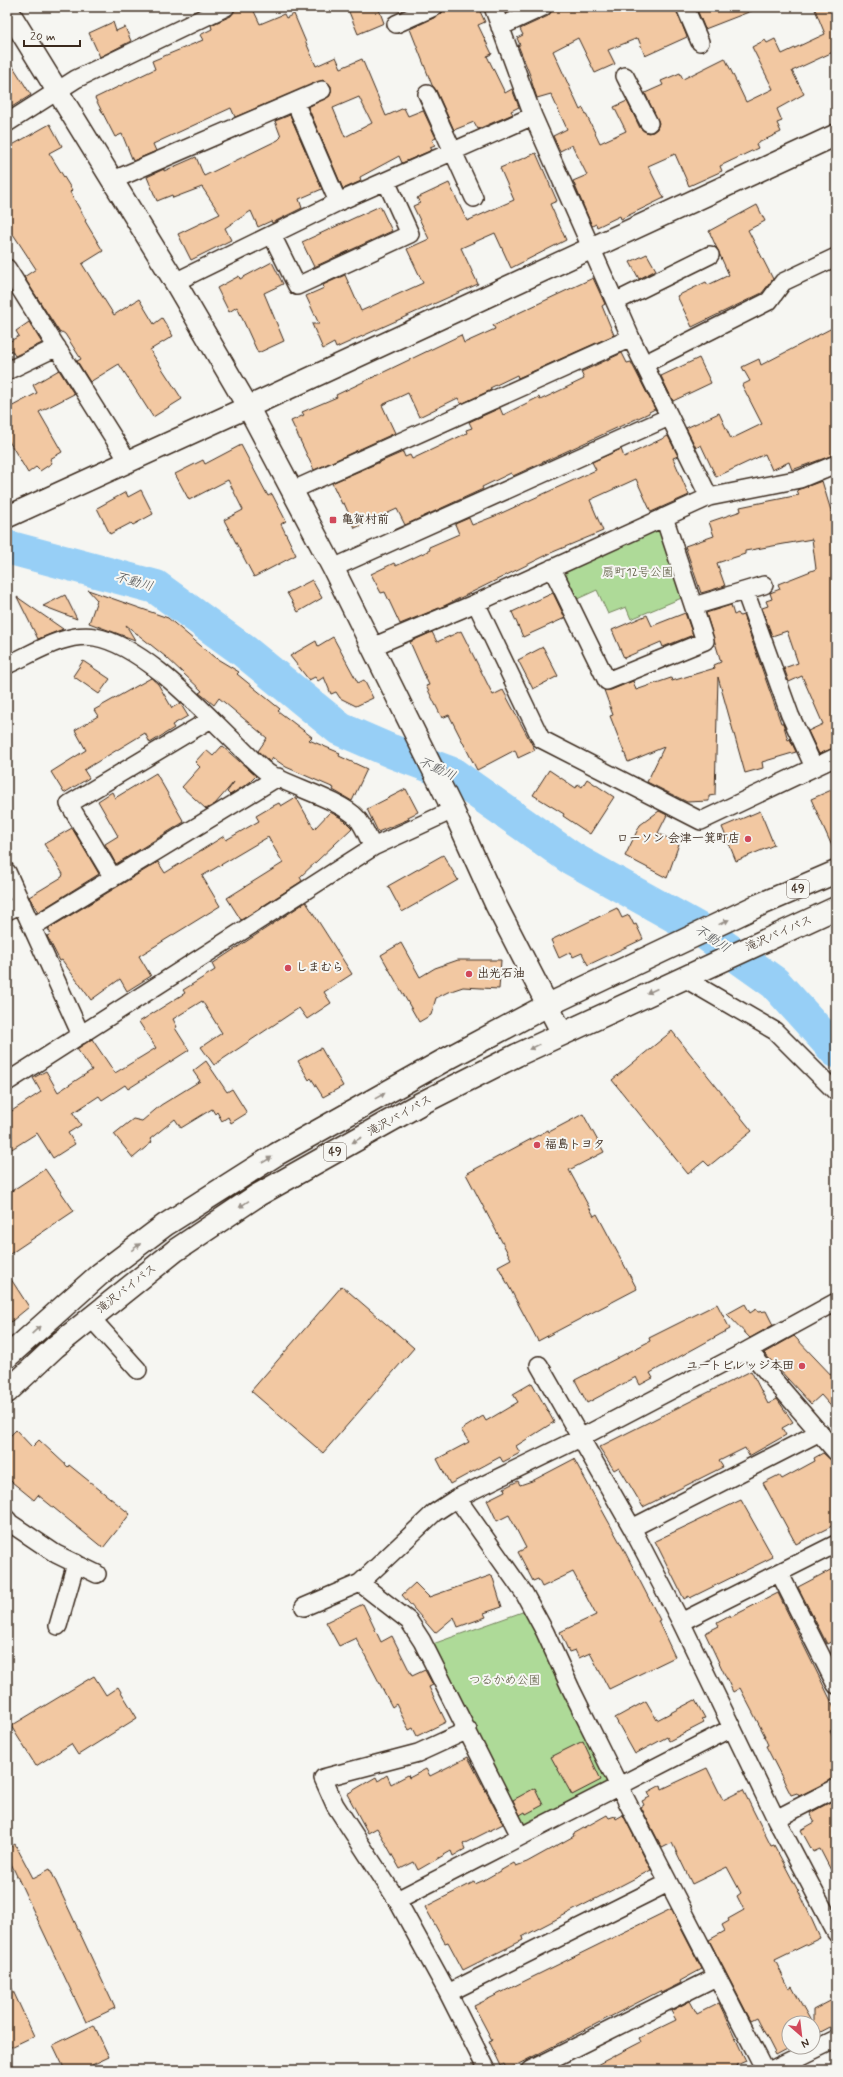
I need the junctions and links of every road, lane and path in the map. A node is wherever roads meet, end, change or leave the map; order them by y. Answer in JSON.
{"nodes":[{"id":1,"x":226,"y":7,"type":"edge"},
{"id":2,"x":434,"y":7,"type":"edge"},
{"id":3,"x":493,"y":7,"type":"edge"},
{"id":4,"x":543,"y":7,"type":"edge"},
{"id":5,"x":684,"y":7,"type":"edge"},
{"id":6,"x":7,"y":9,"type":"edge"},
{"id":7,"x":396,"y":24,"type":"dead end"},
{"id":8,"x":500,"y":27,"type":"junction"},
{"id":9,"x":700,"y":42,"type":"dead end"},
{"id":10,"x":625,"y":76,"type":"dead end"},
{"id":11,"x":57,"y":90,"type":"junction"},
{"id":12,"x":322,"y":90,"type":"dead end"},
{"id":13,"x":427,"y":94,"type":"dead end"},
{"id":14,"x":294,"y":102,"type":"junction"},
{"id":15,"x":533,"y":116,"type":"junction"},
{"id":16,"x":7,"y":123,"type":"edge"},
{"id":17,"x":649,"y":123,"type":"dead end"},
{"id":18,"x":836,"y":135,"type":"edge"},
{"id":19,"x":452,"y":153,"type":"junction"},
{"id":20,"x":111,"y":181,"type":"junction"},
{"id":21,"x":386,"y":181,"type":"junction"},
{"id":22,"x":474,"y":198,"type":"dead end"},
{"id":23,"x":338,"y":202,"type":"junction"},
{"id":24,"x":272,"y":235,"type":"junction"},
{"id":25,"x":592,"y":249,"type":"junction"},
{"id":26,"x":710,"y":256,"type":"dead end"},
{"id":27,"x":836,"y":257,"type":"edge"},
{"id":28,"x":7,"y":268,"type":"edge"},
{"id":29,"x":175,"y":282,"type":"junction"},
{"id":30,"x":615,"y":302,"type":"junction"},
{"id":31,"x":631,"y":338,"type":"junction"},
{"id":32,"x":57,"y":347,"type":"junction"},
{"id":33,"x":644,"y":364,"type":"junction"},
{"id":34,"x":7,"y":371,"type":"edge"},
{"id":35,"x":248,"y":407,"type":"junction"},
{"id":36,"x":669,"y":417,"type":"junction"},
{"id":37,"x":128,"y":462,"type":"junction"},
{"id":38,"x":836,"y":464,"type":"edge"},
{"id":39,"x":293,"y":490,"type":"junction"},
{"id":40,"x":709,"y":497,"type":"junction"},
{"id":41,"x":7,"y":517,"type":"edge"},
{"id":42,"x":664,"y":517,"type":"junction"},
{"id":43,"x":333,"y":568,"type":"junction"},
{"id":44,"x":552,"y":568,"type":"junction"},
{"id":45,"x":764,"y":585,"type":"dead end"},
{"id":46,"x":745,"y":591,"type":"junction"},
{"id":47,"x":476,"y":603,"type":"junction"},
{"id":48,"x":694,"y":606,"type":"junction"},
{"id":49,"x":372,"y":647,"type":"junction"},
{"id":50,"x":7,"y":665,"type":"edge"},
{"id":51,"x":211,"y":719,"type":"junction"},
{"id":52,"x":836,"y":757,"type":"edge"},
{"id":53,"x":814,"y":767,"type":"junction"},
{"id":54,"x":278,"y":777,"type":"junction"},
{"id":55,"x":450,"y":804,"type":"junction"},
{"id":56,"x":374,"y":847,"type":"junction"},
{"id":57,"x":7,"y":872,"type":"edge"},
{"id":58,"x":836,"y":872,"type":"edge"},
{"id":59,"x":113,"y":878,"type":"junction"},
{"id":60,"x":14,"y":908,"type":"edge"},
{"id":61,"x":836,"y":908,"type":"edge"},
{"id":62,"x":32,"y":927,"type":"junction"},
{"id":63,"x":691,"y":973,"type":"junction"},
{"id":64,"x":548,"y":1005,"type":"junction"},
{"id":65,"x":562,"y":1033,"type":"junction"},
{"id":66,"x":81,"y":1035,"type":"junction"},
{"id":67,"x":7,"y":1082,"type":"edge"},
{"id":68,"x":836,"y":1092,"type":"edge"},
{"id":69,"x":836,"y":1302,"type":"edge"},
{"id":70,"x":91,"y":1318,"type":"junction"},
{"id":71,"x":748,"y":1350,"type":"junction"},
{"id":72,"x":7,"y":1357,"type":"edge"},
{"id":73,"x":539,"y":1365,"type":"dead end"},
{"id":74,"x":138,"y":1370,"type":"dead end"},
{"id":75,"x":7,"y":1392,"type":"edge"},
{"id":76,"x":820,"y":1432,"type":"junction"},
{"id":77,"x":580,"y":1438,"type":"junction"},
{"id":78,"x":836,"y":1452,"type":"edge"},
{"id":79,"x":457,"y":1498,"type":"junction"},
{"id":80,"x":7,"y":1519,"type":"edge"},
{"id":81,"x":632,"y":1528,"type":"junction"},
{"id":82,"x":836,"y":1544,"type":"edge"},
{"id":83,"x":76,"y":1563,"type":"junction"},
{"id":84,"x":97,"y":1574,"type":"dead end"},
{"id":85,"x":780,"y":1574,"type":"junction"},
{"id":86,"x":360,"y":1584,"type":"junction"},
{"id":87,"x":304,"y":1607,"type":"dead end"},
{"id":88,"x":681,"y":1622,"type":"junction"},
{"id":89,"x":58,"y":1626,"type":"dead end"},
{"id":90,"x":832,"y":1668,"type":"edge"},
{"id":91,"x":836,"y":1685,"type":"edge"},
{"id":92,"x":732,"y":1728,"type":"junction"},
{"id":93,"x":468,"y":1730,"type":"junction"},
{"id":94,"x":619,"y":1786,"type":"junction"},
{"id":95,"x":836,"y":1788,"type":"edge"},
{"id":96,"x":776,"y":1819,"type":"junction"},
{"id":97,"x":520,"y":1836,"type":"junction"},
{"id":98,"x":668,"y":1883,"type":"junction"},
{"id":99,"x":397,"y":1900,"type":"junction"},
{"id":100,"x":836,"y":1933,"type":"edge"},
{"id":101,"x":716,"y":1977,"type":"junction"},
{"id":102,"x":448,"y":1993,"type":"junction"},
{"id":103,"x":836,"y":2039,"type":"edge"},
{"id":104,"x":487,"y":2070,"type":"edge"},
{"id":105,"x":530,"y":2070,"type":"edge"},
{"id":106,"x":765,"y":2070,"type":"edge"},
{"id":107,"x":773,"y":2070,"type":"edge"}],
"edges":[{"from":1,"to":11,"type":"street"},
{"from":2,"to":7,"type":"street"},
{"from":3,"to":8,"type":"street"},
{"from":4,"to":8,"type":"street"},
{"from":5,"to":9,"type":"street"},
{"from":6,"to":11,"type":"street"},
{"from":8,"to":15,"type":"street"},
{"from":10,"to":17,"type":"street"},
{"from":11,"to":16,"type":"street"},
{"from":11,"to":20,"type":"street"},
{"from":12,"to":14,"type":"street"},
{"from":13,"to":19,"type":"street"},
{"from":14,"to":20,"type":"street"},
{"from":14,"to":23,"type":"street"},
{"from":15,"to":19,"type":"street"},
{"from":15,"to":25,"type":"street"},
{"from":18,"to":25,"type":"street"},
{"from":19,"to":21,"type":"street"},
{"from":19,"to":22,"type":"street"},
{"from":20,"to":29,"type":"street"},
{"from":21,"to":23,"type":"street"},
{"from":21,"to":24,"type":"street"},
{"from":23,"to":24,"type":"street"},
{"from":24,"to":29,"type":"street"},
{"from":25,"to":30,"type":"street"},
{"from":25,"to":35,"type":"street"},
{"from":26,"to":30,"type":"street"},
{"from":27,"to":33,"type":"street"},
{"from":28,"to":32,"type":"street"},
{"from":29,"to":35,"type":"street"},
{"from":30,"to":31,"type":"street"},
{"from":31,"to":33,"type":"street"},
{"from":31,"to":39,"type":"street"},
{"from":32,"to":34,"type":"street"},
{"from":32,"to":37,"type":"street"},
{"from":33,"to":36,"type":"street"},
{"from":35,"to":37,"type":"street"},
{"from":35,"to":39,"type":"street"},
{"from":36,"to":40,"type":"street"},
{"from":36,"to":43,"type":"street"},
{"from":37,"to":41,"type":"street"},
{"from":38,"to":40,"type":"street"},
{"from":39,"to":43,"type":"street"},
{"from":40,"to":42,"type":"street"},
{"from":42,"to":44,"type":"street"},
{"from":42,"to":48,"type":"street"},
{"from":43,"to":49,"type":"street"},
{"from":44,"to":47,"type":"street"},
{"from":44,"to":48,"type":"street"},
{"from":45,"to":46,"type":"street"},
{"from":46,"to":48,"type":"street"},
{"from":46,"to":53,"type":"street"},
{"from":47,"to":49,"type":"street"},
{"from":47,"to":53,"type":"street"},
{"from":49,"to":55,"type":"street"},
{"from":50,"to":51,"type":"street"},
{"from":51,"to":54,"type":"street"},
{"from":51,"to":59,"type":"street"},
{"from":52,"to":53,"type":"street"},
{"from":54,"to":56,"type":"street"},
{"from":54,"to":59,"type":"street"},
{"from":55,"to":56,"type":"street"},
{"from":55,"to":64,"type":"street"},
{"from":56,"to":66,"type":"street"},
{"from":57,"to":60,"type":"street"},
{"from":64,"to":58,"type":"highway","number":"49","one_way":true},
{"from":59,"to":62,"type":"street"},
{"from":60,"to":62,"type":"street"},
{"from":61,"to":63,"type":"highway","name":"滝沢バイパス","number":"49"},
{"from":62,"to":66,"type":"street"},
{"from":63,"to":65,"type":"highway","name":"滝沢バイパス","number":"49","one_way":true},
{"from":63,"to":68,"type":"street"},
{"from":64,"to":65,"type":"street"},
{"from":72,"to":64,"type":"highway","number":"49","one_way":true},
{"from":65,"to":70,"type":"highway","name":"滝沢バイパス","number":"49","one_way":true},
{"from":66,"to":67,"type":"street"},
{"from":69,"to":71,"type":"street"},
{"from":70,"to":74,"type":"street"},
{"from":70,"to":75,"type":"highway","name":"滝沢バイパス","number":"49"},
{"from":71,"to":76,"type":"street"},
{"from":71,"to":77,"type":"street"},
{"from":73,"to":77,"type":"street"},
{"from":76,"to":78,"type":"street"},
{"from":76,"to":81,"type":"street"},
{"from":77,"to":79,"type":"street"},
{"from":77,"to":81,"type":"street"},
{"from":79,"to":86,"type":"street"},
{"from":79,"to":94,"type":"street"},
{"from":80,"to":83,"type":"street"},
{"from":81,"to":88,"type":"street"},
{"from":82,"to":85,"type":"street"},
{"from":83,"to":84,"type":"street"},
{"from":83,"to":89,"type":"street"},
{"from":85,"to":88,"type":"street"},
{"from":85,"to":90,"type":"street"},
{"from":86,"to":87,"type":"street"},
{"from":86,"to":93,"type":"street"},
{"from":88,"to":92,"type":"street"},
{"from":90,"to":91,"type":"street"},
{"from":92,"to":94,"type":"street"},
{"from":92,"to":96,"type":"street"},
{"from":93,"to":97,"type":"street"},
{"from":93,"to":99,"type":"street"},
{"from":94,"to":97,"type":"street"},
{"from":94,"to":98,"type":"street"},
{"from":95,"to":96,"type":"street"},
{"from":96,"to":100,"type":"street"},
{"from":97,"to":99,"type":"street"},
{"from":98,"to":101,"type":"street"},
{"from":98,"to":102,"type":"street"},
{"from":99,"to":102,"type":"street"},
{"from":101,"to":105,"type":"street"},
{"from":101,"to":106,"type":"street"},
{"from":102,"to":104,"type":"street"},
{"from":103,"to":107,"type":"street"}]}
